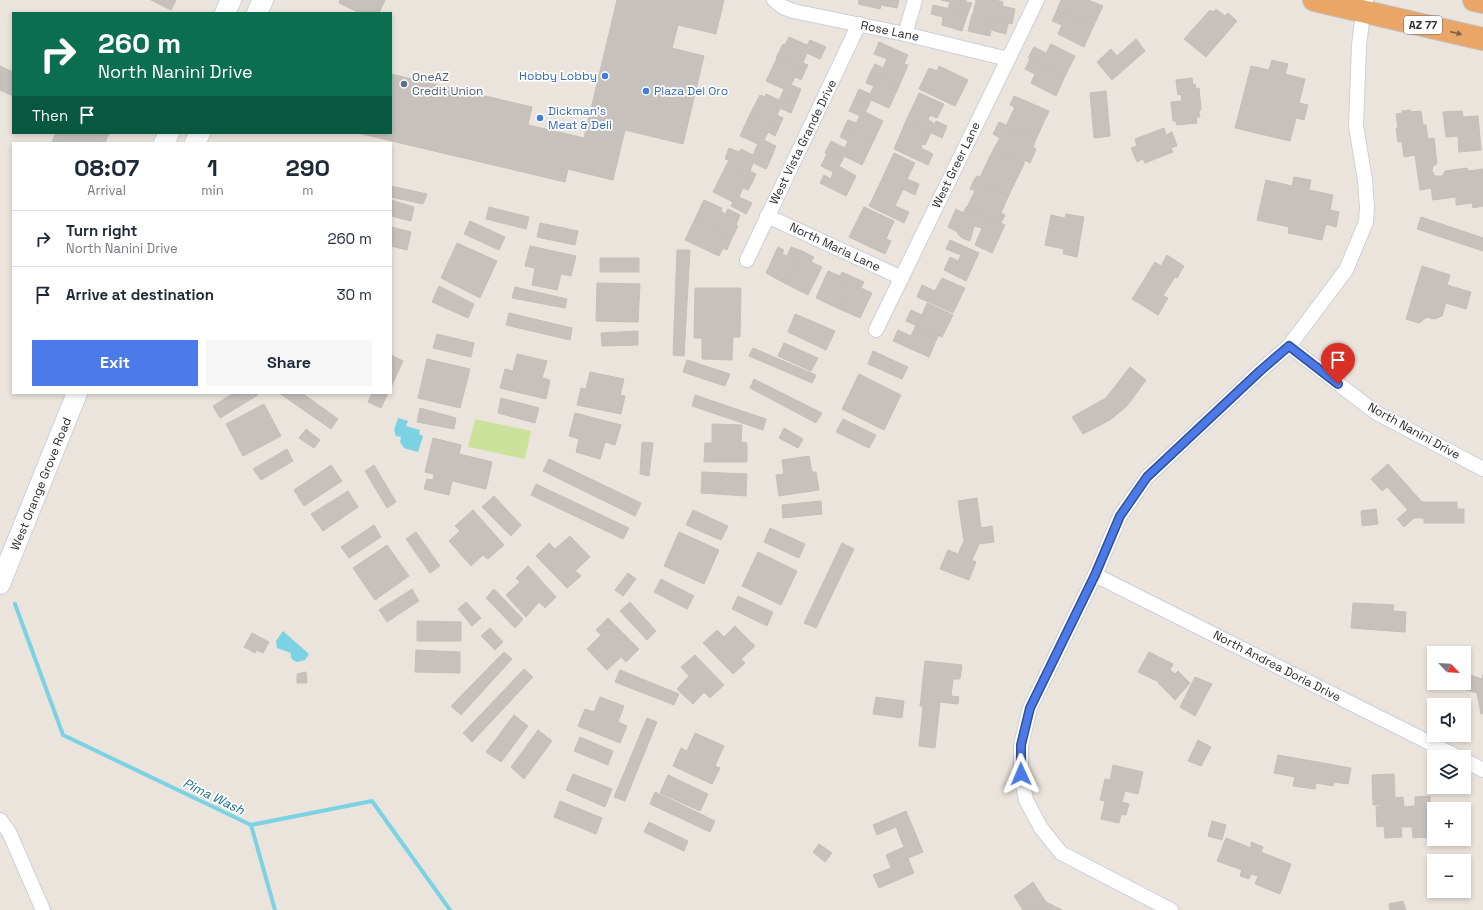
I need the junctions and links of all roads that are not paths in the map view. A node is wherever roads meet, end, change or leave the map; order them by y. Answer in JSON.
{"nodes":[{"id":1,"x":231,"y":0,"type":"edge"},
{"id":2,"x":263,"y":0,"type":"edge"},
{"id":3,"x":774,"y":0,"type":"edge"},
{"id":4,"x":915,"y":0,"type":"edge"},
{"id":5,"x":1037,"y":0,"type":"edge"},
{"id":6,"x":1314,"y":0,"type":"edge"},
{"id":7,"x":1474,"y":0,"type":"edge"},
{"id":8,"x":1483,"y":2,"type":"edge"},
{"id":9,"x":1364,"y":6,"type":"edge"},
{"id":10,"x":225,"y":12,"type":"edge"},
{"id":11,"x":257,"y":12,"type":"edge"},
{"id":12,"x":859,"y":24,"type":"junction"},
{"id":13,"x":905,"y":34,"type":"junction"},
{"id":14,"x":1483,"y":39,"type":"edge"},
{"id":15,"x":1008,"y":58,"type":"junction"},
{"id":16,"x":768,"y":216,"type":"junction"},
{"id":17,"x":747,"y":260,"type":"dead end"},
{"id":18,"x":902,"y":278,"type":"junction"},
{"id":19,"x":876,"y":330,"type":"dead end"},
{"id":20,"x":1289,"y":346,"type":"junction"},
{"id":21,"x":78,"y":394,"type":"edge"},
{"id":22,"x":1483,"y":469,"type":"edge"},
{"id":23,"x":1095,"y":575,"type":"junction"},
{"id":24,"x":1,"y":578,"type":"edge"},
{"id":25,"x":1444,"y":750,"type":"edge"},
{"id":26,"x":1471,"y":764,"type":"edge"},
{"id":27,"x":1483,"y":770,"type":"edge"},
{"id":28,"x":0,"y":820,"type":"edge"},
{"id":29,"x":43,"y":910,"type":"edge"},
{"id":30,"x":1171,"y":910,"type":"edge"}],
"edges":[{"from":1,"to":10,"type":"main road"},
{"from":2,"to":11,"type":"main road"},
{"from":3,"to":12,"type":"street","name":"Rose Lane"},
{"from":4,"to":13,"type":"street"},
{"from":5,"to":15,"type":"street","name":"West Greer Lane"},
{"from":6,"to":9,"type":"highway","number":"AZ 77"},
{"from":7,"to":8,"type":"highway"},
{"from":9,"to":14,"type":"highway","number":"AZ 77","one_way":true},
{"from":9,"to":20,"type":"street"},
{"from":12,"to":13,"type":"street","name":"Rose Lane"},
{"from":12,"to":16,"type":"street","name":"West Vista Grande Drive"},
{"from":13,"to":15,"type":"street","name":"Rose Lane"},
{"from":15,"to":18,"type":"street","name":"West Greer Lane"},
{"from":16,"to":17,"type":"street","name":"West Vista Grande Drive"},
{"from":16,"to":18,"type":"street","name":"North Maria Lane"},
{"from":18,"to":19,"type":"street","name":"West Greer Lane"},
{"from":20,"to":22,"type":"street","name":"North Nanini Drive"},
{"from":20,"to":23,"type":"street"},
{"from":21,"to":24,"type":"main road","name":"West Orange Grove Road"},
{"from":23,"to":25,"type":"street","name":"North Andrea Doria Drive"},
{"from":23,"to":30,"type":"street"},
{"from":26,"to":27,"type":"street"},
{"from":28,"to":29,"type":"street"}]}
